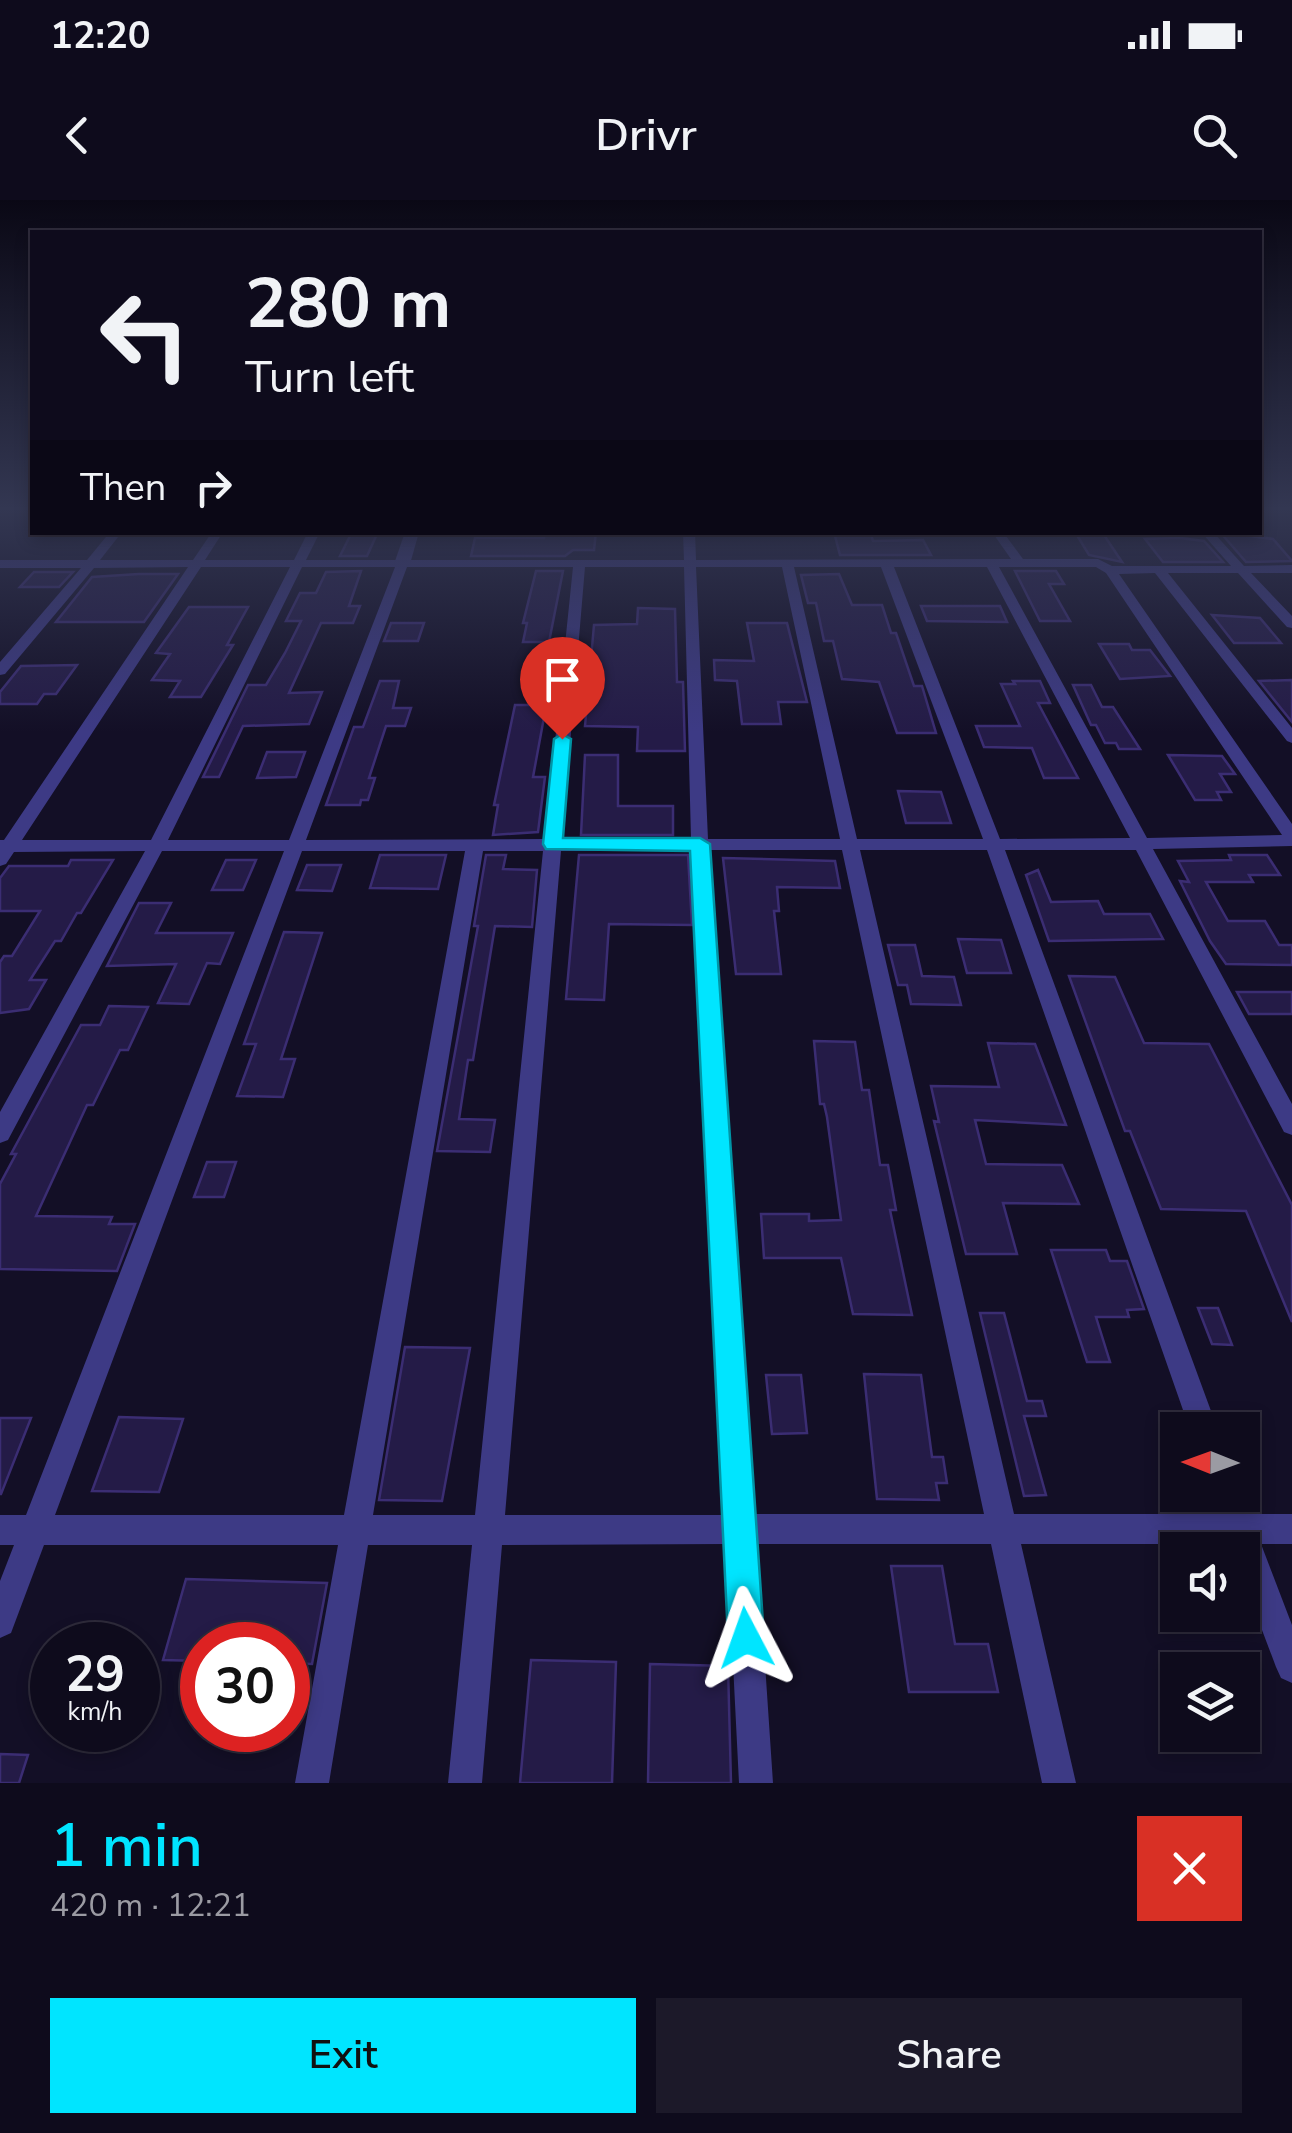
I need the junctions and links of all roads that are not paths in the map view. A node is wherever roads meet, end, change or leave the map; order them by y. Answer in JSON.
{"nodes":[{"id":1,"x":72,"y":584,"type":"edge"},
{"id":2,"x":185,"y":584,"type":"edge"},
{"id":3,"x":286,"y":584,"type":"edge"},
{"id":4,"x":394,"y":584,"type":"edge"},
{"id":5,"x":577,"y":584,"type":"edge"},
{"id":6,"x":691,"y":584,"type":"edge"},
{"id":7,"x":791,"y":584,"type":"edge"},
{"id":8,"x":894,"y":584,"type":"edge"},
{"id":9,"x":1003,"y":584,"type":"edge"},
{"id":10,"x":1119,"y":584,"type":"edge"},
{"id":11,"x":1170,"y":584,"type":"edge"},
{"id":12,"x":1256,"y":584,"type":"edge"},
{"id":13,"x":1292,"y":624,"type":"edge"},
{"id":14,"x":0,"y":671,"type":"edge"},
{"id":15,"x":1292,"y":738,"type":"edge"},
{"id":16,"x":1292,"y":838,"type":"edge"},
{"id":17,"x":475,"y":844,"type":"junction"},
{"id":18,"x":552,"y":844,"type":"junction"},
{"id":19,"x":700,"y":844,"type":"junction"},
{"id":20,"x":850,"y":844,"type":"junction"},
{"id":21,"x":994,"y":844,"type":"junction"},
{"id":22,"x":1142,"y":844,"type":"junction"},
{"id":23,"x":157,"y":845,"type":"junction"},
{"id":24,"x":294,"y":845,"type":"junction"},
{"id":25,"x":3,"y":851,"type":"edge"},
{"id":26,"x":1292,"y":1125,"type":"edge"},
{"id":27,"x":0,"y":1133,"type":"edge"},
{"id":28,"x":1198,"y":1412,"type":"edge"},
{"id":29,"x":1233,"y":1512,"type":"edge"},
{"id":30,"x":34,"y":1529,"type":"junction"},
{"id":31,"x":356,"y":1529,"type":"junction"},
{"id":32,"x":738,"y":1529,"type":"junction"},
{"id":33,"x":0,"y":1530,"type":"edge"},
{"id":34,"x":487,"y":1530,"type":"junction"},
{"id":35,"x":1004,"y":1530,"type":"junction"},
{"id":36,"x":1240,"y":1530,"type":"junction"},
{"id":37,"x":1292,"y":1530,"type":"edge"},
{"id":38,"x":0,"y":1622,"type":"edge"},
{"id":39,"x":1292,"y":1667,"type":"edge"},
{"id":40,"x":312,"y":1783,"type":"edge"},
{"id":41,"x":465,"y":1783,"type":"edge"},
{"id":42,"x":756,"y":1783,"type":"edge"},
{"id":43,"x":1060,"y":1783,"type":"edge"}],
"edges":[{"from":1,"to":14,"type":"street"},
{"from":2,"to":25,"type":"street"},
{"from":3,"to":23,"type":"street"},
{"from":4,"to":24,"type":"street"},
{"from":5,"to":18,"type":"street"},
{"from":6,"to":19,"type":"street"},
{"from":7,"to":20,"type":"street"},
{"from":8,"to":21,"type":"street"},
{"from":9,"to":22,"type":"street"},
{"from":10,"to":16,"type":"street"},
{"from":11,"to":15,"type":"street"},
{"from":12,"to":13,"type":"street"},
{"from":16,"to":22,"type":"street"},
{"from":17,"to":18,"type":"street"},
{"from":17,"to":24,"type":"street"},
{"from":17,"to":31,"type":"street"},
{"from":18,"to":19,"type":"street"},
{"from":18,"to":34,"type":"street"},
{"from":19,"to":20,"type":"street"},
{"from":19,"to":32,"type":"street"},
{"from":20,"to":21,"type":"street"},
{"from":20,"to":35,"type":"street"},
{"from":21,"to":22,"type":"street"},
{"from":21,"to":28,"type":"street"},
{"from":22,"to":26,"type":"street"},
{"from":23,"to":24,"type":"street"},
{"from":23,"to":25,"type":"street"},
{"from":23,"to":27,"type":"street"},
{"from":24,"to":30,"type":"street"},
{"from":29,"to":36,"type":"street"},
{"from":30,"to":31,"type":"street"},
{"from":30,"to":33,"type":"street"},
{"from":30,"to":38,"type":"street"},
{"from":31,"to":34,"type":"street"},
{"from":31,"to":40,"type":"street"},
{"from":32,"to":34,"type":"street"},
{"from":32,"to":35,"type":"street"},
{"from":32,"to":42,"type":"street"},
{"from":34,"to":41,"type":"street"},
{"from":35,"to":36,"type":"street"},
{"from":35,"to":43,"type":"street"},
{"from":36,"to":37,"type":"street"},
{"from":36,"to":39,"type":"street"}]}
